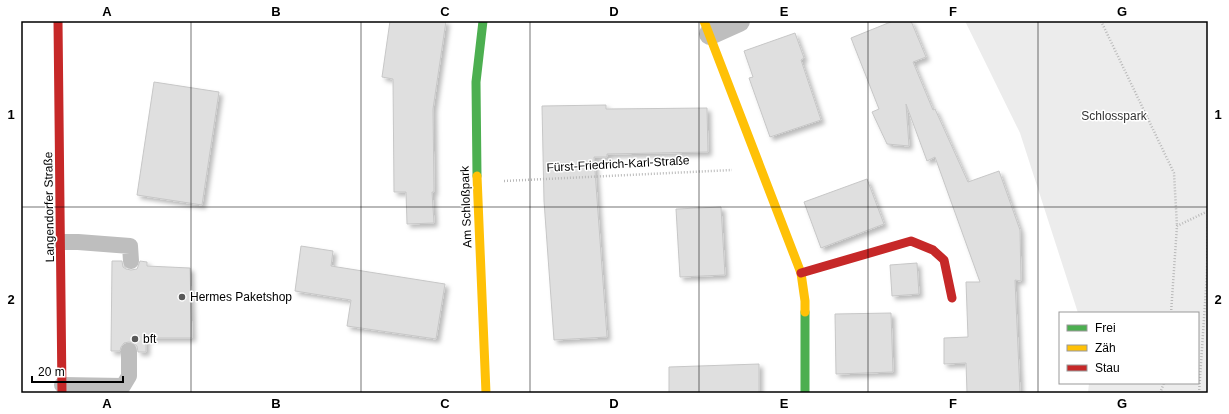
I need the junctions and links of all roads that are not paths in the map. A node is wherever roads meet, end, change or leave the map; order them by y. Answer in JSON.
{"nodes":[{"id":1,"x":58,"y":21,"type":"edge"},
{"id":2,"x":483,"y":21,"type":"edge"},
{"id":3,"x":739,"y":21,"type":"edge"},
{"id":4,"x":707,"y":27,"type":"edge"},
{"id":5,"x":61,"y":242,"type":"junction"},
{"id":6,"x":131,"y":261,"type":"dead end"},
{"id":7,"x":801,"y":273,"type":"junction"},
{"id":8,"x":952,"y":298,"type":"dead end"},
{"id":9,"x":129,"y":352,"type":"dead end"},
{"id":10,"x":62,"y":389,"type":"edge"},
{"id":11,"x":486,"y":393,"type":"edge"},
{"id":12,"x":805,"y":393,"type":"edge"}],
"edges":[{"from":1,"to":5,"type":"street","name":"Langendorfer Straße"},
{"from":2,"to":11,"type":"street","name":"Am Schloßpark"},
{"from":3,"to":4,"type":"street"},
{"from":4,"to":7,"type":"street"},
{"from":5,"to":6,"type":"lane"},
{"from":5,"to":10,"type":"street","name":"Langendorfer Straße"},
{"from":7,"to":8,"type":"street"},
{"from":7,"to":12,"type":"street"},
{"from":9,"to":10,"type":"lane"}]}
